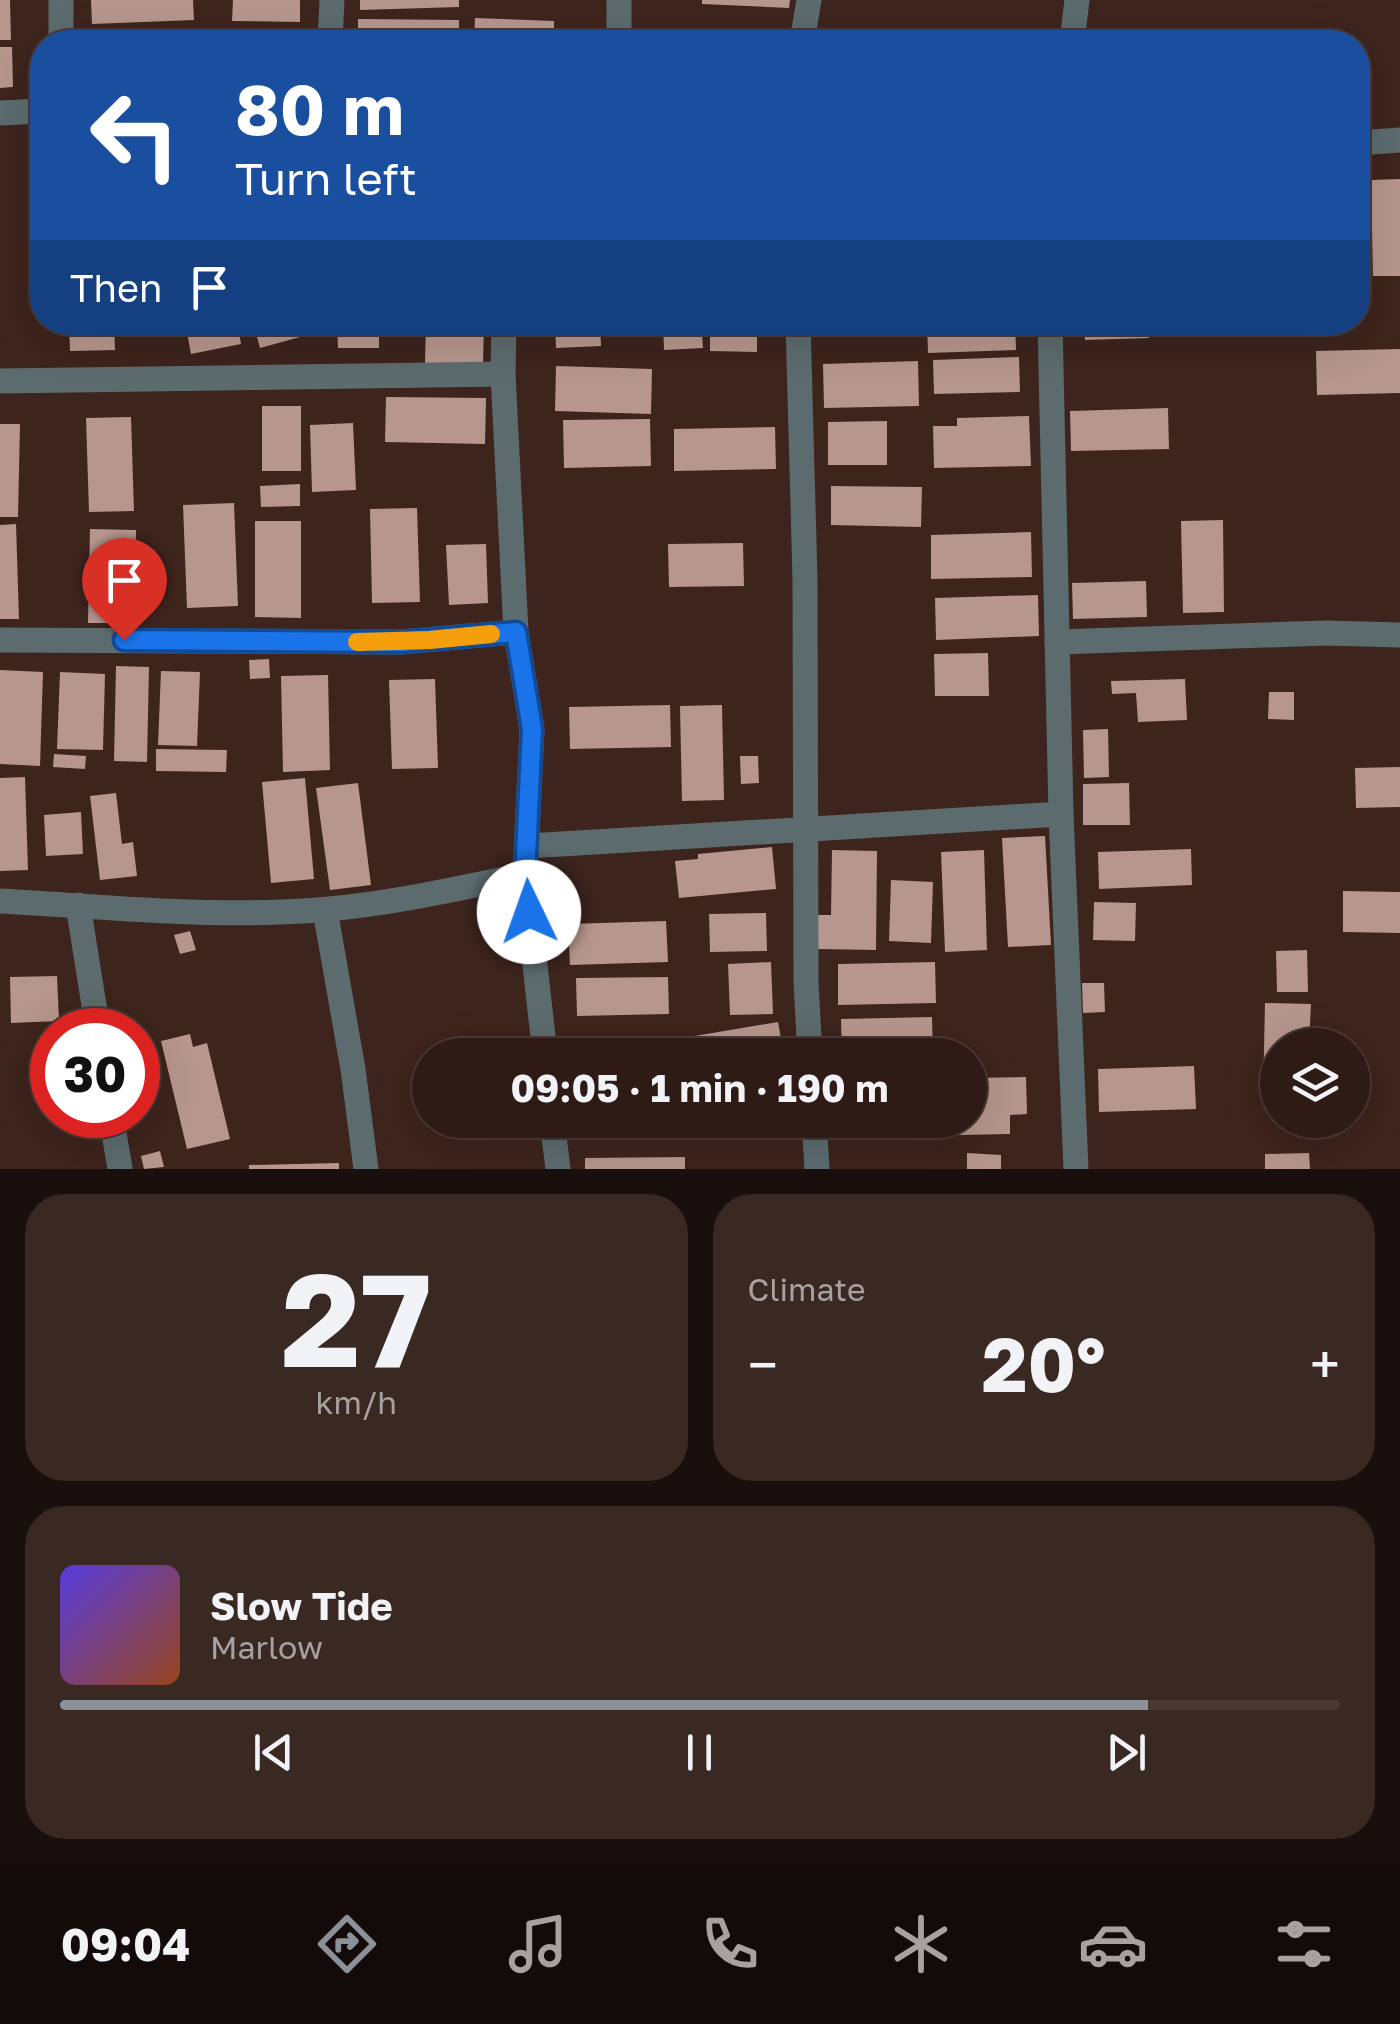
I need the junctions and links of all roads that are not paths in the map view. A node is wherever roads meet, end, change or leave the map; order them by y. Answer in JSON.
{"nodes":[{"id":1,"x":62,"y":0,"type":"edge"},
{"id":2,"x":332,"y":0,"type":"edge"},
{"id":3,"x":620,"y":0,"type":"edge"},
{"id":4,"x":809,"y":0,"type":"edge"},
{"id":5,"x":1077,"y":0,"type":"edge"},
{"id":6,"x":61,"y":30,"type":"edge"},
{"id":7,"x":331,"y":30,"type":"edge"},
{"id":8,"x":620,"y":30,"type":"edge"},
{"id":9,"x":804,"y":30,"type":"edge"},
{"id":10,"x":1073,"y":30,"type":"edge"},
{"id":11,"x":30,"y":112,"type":"edge"},
{"id":12,"x":0,"y":113,"type":"edge"},
{"id":13,"x":1400,"y":140,"type":"edge"},
{"id":14,"x":1370,"y":142,"type":"edge"},
{"id":15,"x":504,"y":335,"type":"edge"},
{"id":16,"x":798,"y":335,"type":"edge"},
{"id":17,"x":1050,"y":335,"type":"edge"},
{"id":18,"x":503,"y":374,"type":"junction"},
{"id":19,"x":0,"y":382,"type":"edge"},
{"id":20,"x":516,"y":632,"type":"junction"},
{"id":21,"x":1400,"y":635,"type":"edge"},
{"id":22,"x":0,"y":640,"type":"edge"},
{"id":23,"x":1057,"y":642,"type":"junction"},
{"id":24,"x":1061,"y":814,"type":"junction"},
{"id":25,"x":806,"y":827,"type":"junction"},
{"id":26,"x":528,"y":846,"type":"junction"},
{"id":27,"x":525,"y":876,"type":"junction"},
{"id":28,"x":0,"y":901,"type":"edge"},
{"id":29,"x":78,"y":905,"type":"junction"},
{"id":30,"x":325,"y":910,"type":"junction"},
{"id":31,"x":94,"y":1008,"type":"edge"},
{"id":32,"x":543,"y":1038,"type":"edge"},
{"id":33,"x":809,"y":1038,"type":"edge"},
{"id":34,"x":115,"y":1138,"type":"edge"},
{"id":35,"x":554,"y":1138,"type":"edge"},
{"id":36,"x":815,"y":1138,"type":"edge"},
{"id":37,"x":120,"y":1169,"type":"edge"},
{"id":38,"x":366,"y":1169,"type":"edge"},
{"id":39,"x":558,"y":1169,"type":"edge"},
{"id":40,"x":817,"y":1169,"type":"edge"},
{"id":41,"x":1076,"y":1169,"type":"edge"}],
"edges":[{"from":1,"to":6,"type":"street"},
{"from":2,"to":7,"type":"street"},
{"from":3,"to":8,"type":"street"},
{"from":4,"to":9,"type":"street"},
{"from":5,"to":10,"type":"street"},
{"from":11,"to":12,"type":"street"},
{"from":13,"to":14,"type":"street"},
{"from":15,"to":18,"type":"street"},
{"from":16,"to":25,"type":"street"},
{"from":17,"to":23,"type":"street"},
{"from":18,"to":19,"type":"street"},
{"from":18,"to":20,"type":"street"},
{"from":20,"to":22,"type":"street"},
{"from":20,"to":26,"type":"street"},
{"from":21,"to":23,"type":"street"},
{"from":23,"to":24,"type":"street"},
{"from":24,"to":25,"type":"street"},
{"from":24,"to":41,"type":"street"},
{"from":25,"to":26,"type":"street"},
{"from":25,"to":33,"type":"street"},
{"from":26,"to":27,"type":"street"},
{"from":27,"to":30,"type":"street"},
{"from":27,"to":32,"type":"street"},
{"from":28,"to":29,"type":"street"},
{"from":29,"to":30,"type":"street"},
{"from":29,"to":31,"type":"street"},
{"from":30,"to":38,"type":"street"},
{"from":34,"to":37,"type":"street"},
{"from":35,"to":39,"type":"street"},
{"from":36,"to":40,"type":"street"}]}
